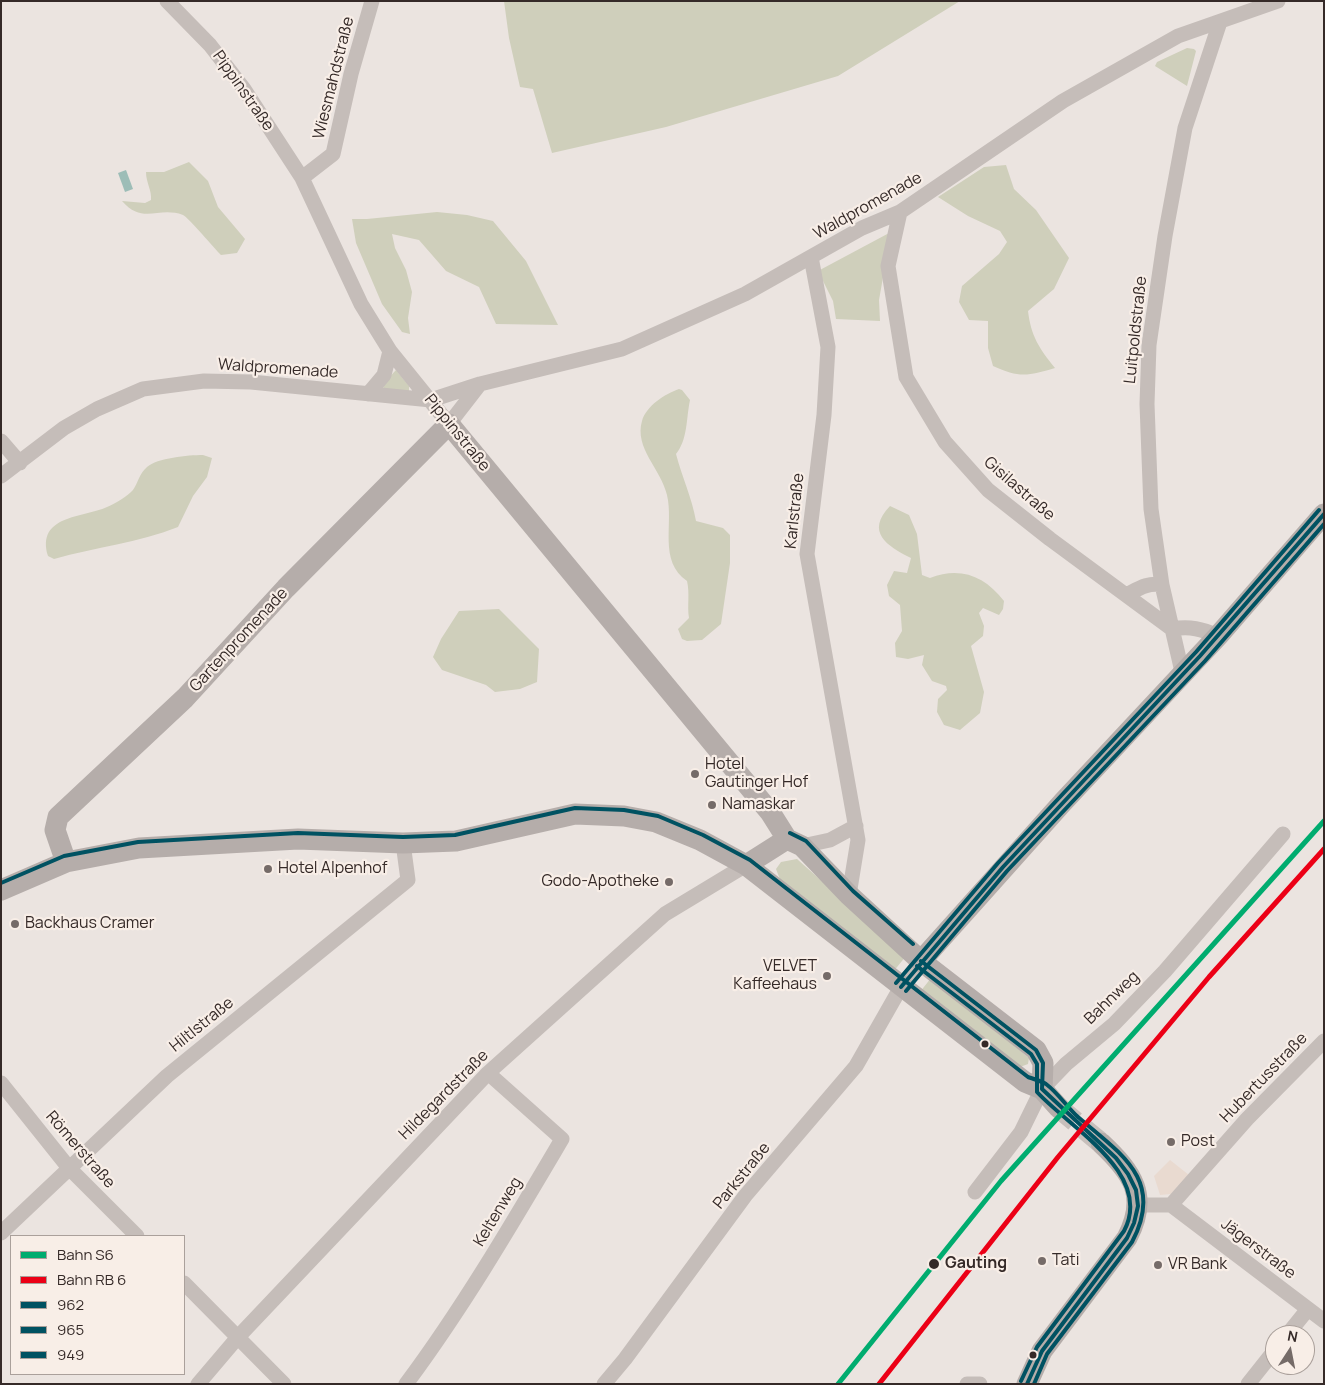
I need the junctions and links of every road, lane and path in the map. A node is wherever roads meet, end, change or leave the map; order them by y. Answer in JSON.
{"nodes":[{"id":1,"x":167,"y":1,"type":"edge"},
{"id":2,"x":372,"y":1,"type":"edge"},
{"id":3,"x":1278,"y":1,"type":"edge"},
{"id":4,"x":1220,"y":22,"type":"junction"},
{"id":5,"x":302,"y":178,"type":"junction"},
{"id":6,"x":900,"y":212,"type":"junction"},
{"id":7,"x":810,"y":257,"type":"junction"},
{"id":8,"x":390,"y":351,"type":"junction"},
{"id":9,"x":480,"y":384,"type":"junction"},
{"id":10,"x":368,"y":394,"type":"junction"},
{"id":11,"x":430,"y":400,"type":"junction"},
{"id":12,"x":449,"y":424,"type":"junction"},
{"id":13,"x":1,"y":441,"type":"edge"},
{"id":14,"x":20,"y":463,"type":"junction"},
{"id":15,"x":1,"y":476,"type":"edge"},
{"id":16,"x":1324,"y":514,"type":"edge"},
{"id":17,"x":1162,"y":585,"type":"junction"},
{"id":18,"x":1126,"y":595,"type":"junction"},
{"id":19,"x":1172,"y":629,"type":"junction"},
{"id":20,"x":1218,"y":636,"type":"junction"},
{"id":21,"x":1182,"y":676,"type":"junction"},
{"id":22,"x":856,"y":826,"type":"junction"},
{"id":23,"x":1283,"y":834,"type":"dead end"},
{"id":24,"x":403,"y":843,"type":"junction"},
{"id":25,"x":794,"y":843,"type":"junction"},
{"id":26,"x":66,"y":862,"type":"junction"},
{"id":27,"x":746,"y":865,"type":"junction"},
{"id":28,"x":1,"y":890,"type":"edge"},
{"id":29,"x":849,"y":894,"type":"junction"},
{"id":30,"x":921,"y":961,"type":"junction"},
{"id":31,"x":901,"y":987,"type":"junction"},
{"id":32,"x":1324,"y":1040,"type":"edge"},
{"id":33,"x":488,"y":1073,"type":"junction"},
{"id":34,"x":1,"y":1083,"type":"edge"},
{"id":35,"x":1042,"y":1089,"type":"junction"},
{"id":36,"x":1059,"y":1108,"type":"tunnel mouth"},
{"id":37,"x":1101,"y":1143,"type":"tunnel mouth"},
{"id":38,"x":69,"y":1168,"type":"junction"},
{"id":39,"x":974,"y":1192,"type":"dead end"},
{"id":40,"x":1138,"y":1205,"type":"junction"},
{"id":41,"x":1170,"y":1205,"type":"junction"},
{"id":42,"x":1,"y":1233,"type":"edge"},
{"id":43,"x":136,"y":1235,"type":"edge"},
{"id":44,"x":185,"y":1284,"type":"edge"},
{"id":45,"x":1308,"y":1309,"type":"junction"},
{"id":46,"x":1324,"y":1320,"type":"edge"},
{"id":47,"x":1295,"y":1325,"type":"edge"},
{"id":48,"x":238,"y":1337,"type":"junction"},
{"id":49,"x":1265,"y":1363,"type":"edge"},
{"id":50,"x":198,"y":1384,"type":"edge"},
{"id":51,"x":284,"y":1384,"type":"edge"},
{"id":52,"x":406,"y":1384,"type":"edge"},
{"id":53,"x":604,"y":1384,"type":"edge"},
{"id":54,"x":967,"y":1384,"type":"edge"},
{"id":55,"x":980,"y":1384,"type":"edge"},
{"id":56,"x":1027,"y":1384,"type":"edge"},
{"id":57,"x":1248,"y":1384,"type":"edge"}],
"edges":[{"from":1,"to":5,"type":"street","name":"Pippinstraße"},
{"from":2,"to":5,"type":"street","name":"Wiesmahdstraße"},
{"from":3,"to":4,"type":"street","name":"Waldpromenade"},
{"from":4,"to":6,"type":"street","name":"Waldpromenade"},
{"from":4,"to":17,"type":"street","name":"Luitpoldstraße"},
{"from":5,"to":8,"type":"street","name":"Pippinstraße"},
{"from":6,"to":7,"type":"street","name":"Waldpromenade"},
{"from":6,"to":18,"type":"street","name":"Gisilastraße"},
{"from":7,"to":9,"type":"street","name":"Waldpromenade"},
{"from":7,"to":22,"type":"street","name":"Karlstraße"},
{"from":8,"to":10,"type":"street"},
{"from":8,"to":11,"type":"street","name":"Pippinstraße"},
{"from":9,"to":11,"type":"street","name":"Waldpromenade"},
{"from":9,"to":12,"type":"street"},
{"from":10,"to":11,"type":"street","name":"Waldpromenade"},
{"from":10,"to":14,"type":"street","name":"Waldpromenade"},
{"from":11,"to":12,"type":"street","name":"Pippinstraße"},
{"from":12,"to":25,"type":"street","name":"Pippinstraße"},
{"from":12,"to":26,"type":"street","name":"Gartenpromenade"},
{"from":13,"to":14,"type":"street"},
{"from":14,"to":15,"type":"street","name":"Waldpromenade"},
{"from":16,"to":20,"type":"street"},
{"from":17,"to":18,"type":"street"},
{"from":17,"to":19,"type":"street","name":"Luitpoldstraße"},
{"from":18,"to":19,"type":"street","name":"Gisilastraße"},
{"from":19,"to":20,"type":"street"},
{"from":19,"to":21,"type":"street","name":"Luitpoldstraße"},
{"from":20,"to":21,"type":"street"},
{"from":21,"to":30,"type":"street"},
{"from":22,"to":25,"type":"street"},
{"from":22,"to":29,"type":"street","name":"Karlstraße"},
{"from":23,"to":35,"type":"street","name":"Bahnweg"},
{"from":24,"to":26,"type":"street"},
{"from":24,"to":27,"type":"street"},
{"from":24,"to":38,"type":"street","name":"Hiltlstraße"},
{"from":25,"to":27,"type":"street"},
{"from":25,"to":29,"type":"street","name":"Pippinstraße"},
{"from":26,"to":28,"type":"street"},
{"from":27,"to":31,"type":"street"},
{"from":27,"to":33,"type":"street","name":"Hildegardstraße"},
{"from":29,"to":30,"type":"street","name":"Pippinstraße"},
{"from":30,"to":31,"type":"street","name":"Parkstraße"},
{"from":30,"to":35,"type":"street","name":"Pippinstraße"},
{"from":31,"to":35,"type":"street"},
{"from":31,"to":53,"type":"street","name":"Parkstraße"},
{"from":32,"to":41,"type":"street","name":"Hubertusstraße"},
{"from":33,"to":48,"type":"street","name":"Hildegardstraße"},
{"from":33,"to":52,"type":"street","name":"Keltenweg"},
{"from":34,"to":38,"type":"street","name":"Römerstraße"},
{"from":35,"to":36,"type":"street"},
{"from":35,"to":39,"type":"street","name":"Bahnweg"},
{"from":37,"to":40,"type":"street"},
{"from":38,"to":42,"type":"street","name":"Hiltlstraße"},
{"from":38,"to":43,"type":"street","name":"Römerstraße"},
{"from":40,"to":41,"type":"street"},
{"from":40,"to":56,"type":"street"},
{"from":41,"to":45,"type":"street","name":"Jägerstraße"},
{"from":44,"to":48,"type":"street"},
{"from":45,"to":46,"type":"street","name":"Jägerstraße"},
{"from":45,"to":47,"type":"street"},
{"from":48,"to":50,"type":"street","name":"Hildegardstraße"},
{"from":48,"to":51,"type":"street"},
{"from":49,"to":57,"type":"street"},
{"from":54,"to":55,"type":"street"}]}
